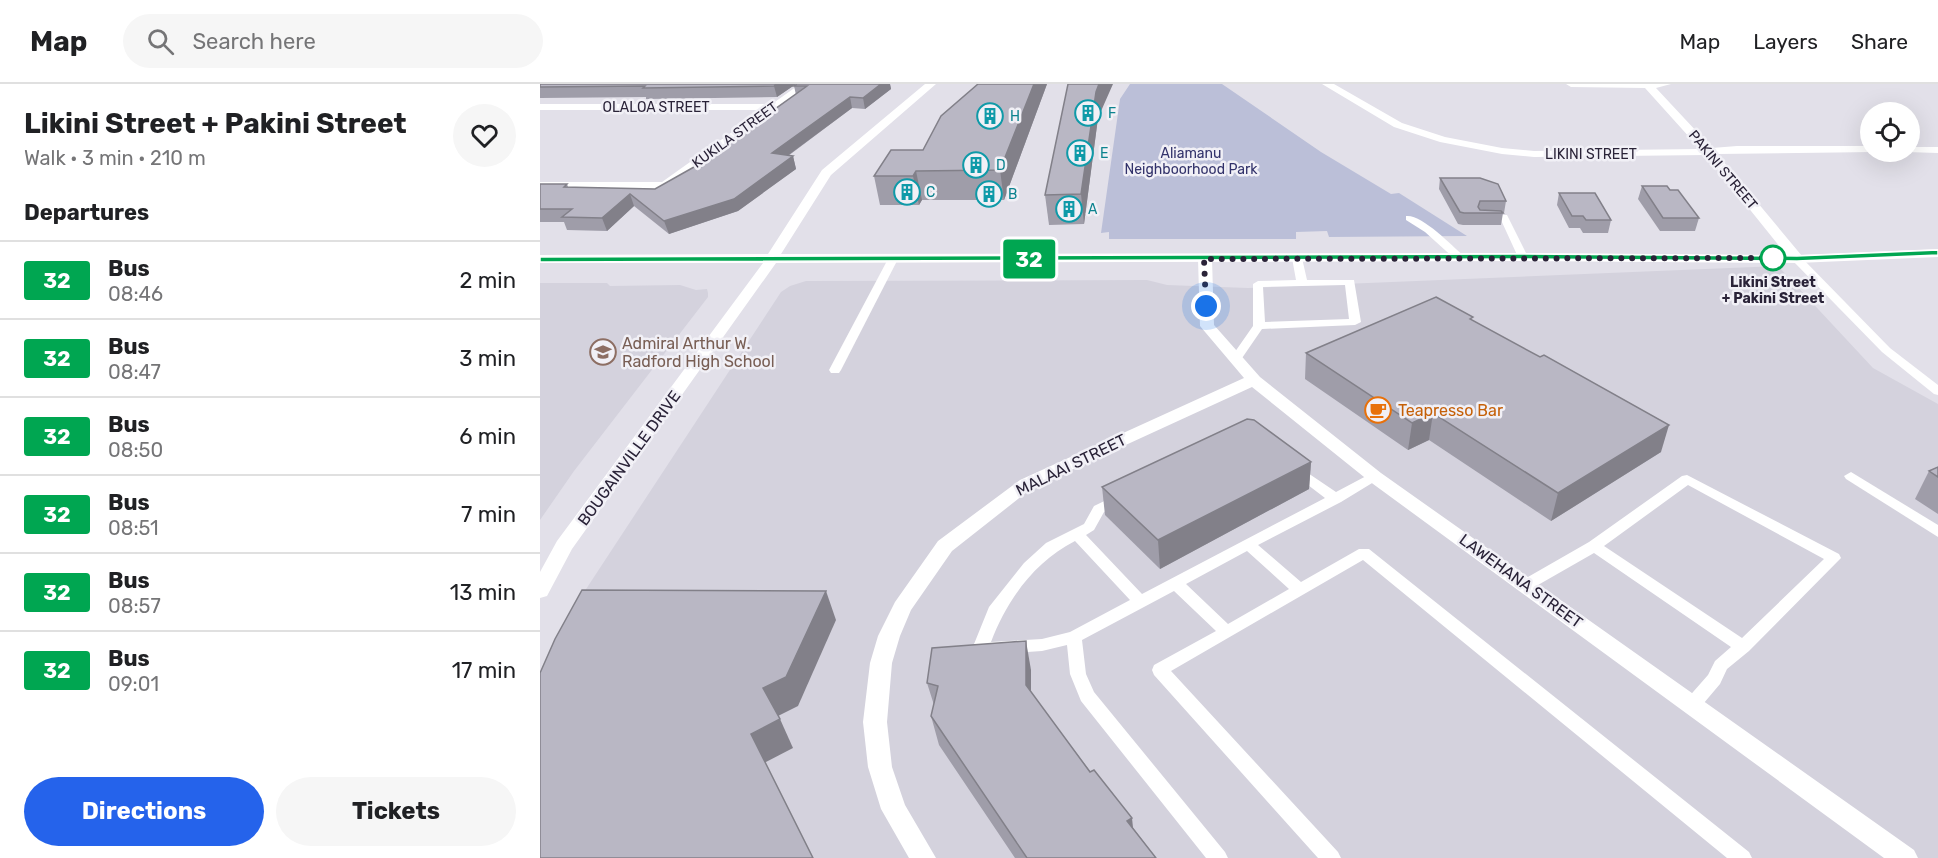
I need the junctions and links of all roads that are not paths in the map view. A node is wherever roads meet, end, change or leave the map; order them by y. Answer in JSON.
{"nodes":[{"id":1,"x":806,"y":84,"type":"edge"},
{"id":2,"x":931,"y":84,"type":"edge"},
{"id":3,"x":1327,"y":84,"type":"edge"},
{"id":4,"x":1571,"y":84,"type":"edge"},
{"id":5,"x":1666,"y":84,"type":"edge"},
{"id":6,"x":1648,"y":85,"type":"edge"},
{"id":7,"x":540,"y":107,"type":"edge"},
{"id":8,"x":772,"y":107,"type":"junction"},
{"id":9,"x":1860,"y":150,"type":"edge"},
{"id":10,"x":1920,"y":150,"type":"edge"},
{"id":11,"x":1938,"y":150,"type":"edge"},
{"id":12,"x":1710,"y":153,"type":"junction"},
{"id":13,"x":540,"y":186,"type":"edge"},
{"id":14,"x":1481,"y":217,"type":"edge"},
{"id":15,"x":1409,"y":218,"type":"dead end"},
{"id":16,"x":1938,"y":253,"type":"edge"},
{"id":17,"x":1522,"y":257,"type":"junction"},
{"id":18,"x":772,"y":258,"type":"junction"},
{"id":19,"x":1297,"y":258,"type":"junction"},
{"id":20,"x":1460,"y":258,"type":"junction"},
{"id":21,"x":540,"y":259,"type":"edge"},
{"id":22,"x":893,"y":259,"type":"junction"},
{"id":23,"x":1204,"y":259,"type":"junction"},
{"id":24,"x":1797,"y":259,"type":"junction"},
{"id":25,"x":1302,"y":283,"type":"junction"},
{"id":26,"x":1259,"y":326,"type":"junction"},
{"id":27,"x":1236,"y":359,"type":"junction"},
{"id":28,"x":835,"y":370,"type":"dead end"},
{"id":29,"x":1254,"y":380,"type":"junction"},
{"id":30,"x":1938,"y":391,"type":"edge"},
{"id":31,"x":1284,"y":460,"type":"edge"},
{"id":32,"x":1851,"y":476,"type":"dead end"},
{"id":33,"x":1375,"y":477,"type":"junction"},
{"id":34,"x":1130,"y":494,"type":"edge"},
{"id":35,"x":1336,"y":499,"type":"junction"},
{"id":36,"x":1938,"y":532,"type":"edge"},
{"id":37,"x":1076,"y":533,"type":"junction"},
{"id":38,"x":1250,"y":546,"type":"junction"},
{"id":39,"x":1594,"y":546,"type":"junction"},
{"id":40,"x":1176,"y":584,"type":"junction"},
{"id":41,"x":1526,"y":585,"type":"junction"},
{"id":42,"x":1300,"y":590,"type":"junction"},
{"id":43,"x":540,"y":591,"type":"edge"},
{"id":44,"x":1141,"y":602,"type":"junction"},
{"id":45,"x":1227,"y":632,"type":"junction"},
{"id":46,"x":1074,"y":637,"type":"junction"},
{"id":47,"x":1743,"y":647,"type":"junction"},
{"id":48,"x":1692,"y":705,"type":"junction"},
{"id":49,"x":923,"y":858,"type":"edge"},
{"id":50,"x":1218,"y":858,"type":"edge"},
{"id":51,"x":1331,"y":858,"type":"edge"},
{"id":52,"x":1742,"y":858,"type":"edge"},
{"id":53,"x":1905,"y":858,"type":"edge"}],
"edges":[{"from":1,"to":8,"type":"street","name":"KUKILA STREET"},
{"from":2,"to":18,"type":"street","name":"BOUGAINVILLE DRIVE"},
{"from":3,"to":12,"type":"street","name":"LIKINI STREET"},
{"from":4,"to":6,"type":"street"},
{"from":5,"to":6,"type":"street"},
{"from":6,"to":12,"type":"street","name":"PAKINI STREET"},
{"from":7,"to":8,"type":"street","name":"OLALOA STREET"},
{"from":8,"to":13,"type":"street","name":"KUKILA STREET"},
{"from":9,"to":12,"type":"street","name":"LIKINI STREET"},
{"from":10,"to":11,"type":"street"},
{"from":12,"to":24,"type":"street","name":"PAKINI STREET"},
{"from":14,"to":17,"type":"lane"},
{"from":15,"to":20,"type":"lane"},
{"from":16,"to":24,"type":"street"},
{"from":17,"to":20,"type":"street"},
{"from":17,"to":24,"type":"street"},
{"from":18,"to":21,"type":"street"},
{"from":18,"to":22,"type":"street"},
{"from":18,"to":43,"type":"street","name":"BOUGAINVILLE DRIVE"},
{"from":19,"to":20,"type":"street"},
{"from":19,"to":23,"type":"street"},
{"from":19,"to":25,"type":"lane"},
{"from":22,"to":23,"type":"street"},
{"from":22,"to":28,"type":"lane"},
{"from":23,"to":27,"type":"street","name":"LAWEHANA STREET"},
{"from":24,"to":30,"type":"lane"},
{"from":25,"to":26,"type":"lane"},
{"from":25,"to":26,"type":"lane"},
{"from":26,"to":27,"type":"lane"},
{"from":27,"to":29,"type":"street","name":"LAWEHANA STREET"},
{"from":29,"to":33,"type":"street","name":"LAWEHANA STREET"},
{"from":29,"to":49,"type":"street","name":"MALAAI STREET"},
{"from":31,"to":35,"type":"lane"},
{"from":32,"to":36,"type":"lane"},
{"from":33,"to":35,"type":"lane"},
{"from":33,"to":41,"type":"street","name":"LAWEHANA STREET"},
{"from":34,"to":37,"type":"lane"},
{"from":35,"to":38,"type":"lane"},
{"from":37,"to":44,"type":"lane"},
{"from":37,"to":46,"type":"lane"},
{"from":38,"to":40,"type":"lane"},
{"from":38,"to":42,"type":"lane"},
{"from":39,"to":41,"type":"lane"},
{"from":39,"to":47,"type":"lane"},
{"from":39,"to":47,"type":"lane"},
{"from":40,"to":44,"type":"lane"},
{"from":40,"to":45,"type":"lane"},
{"from":41,"to":48,"type":"street","name":"LAWEHANA STREET"},
{"from":42,"to":45,"type":"lane"},
{"from":42,"to":52,"type":"lane"},
{"from":44,"to":46,"type":"lane"},
{"from":45,"to":51,"type":"lane"},
{"from":46,"to":50,"type":"lane"},
{"from":47,"to":48,"type":"lane"},
{"from":48,"to":53,"type":"street","name":"LAWEHANA STREET"}]}
